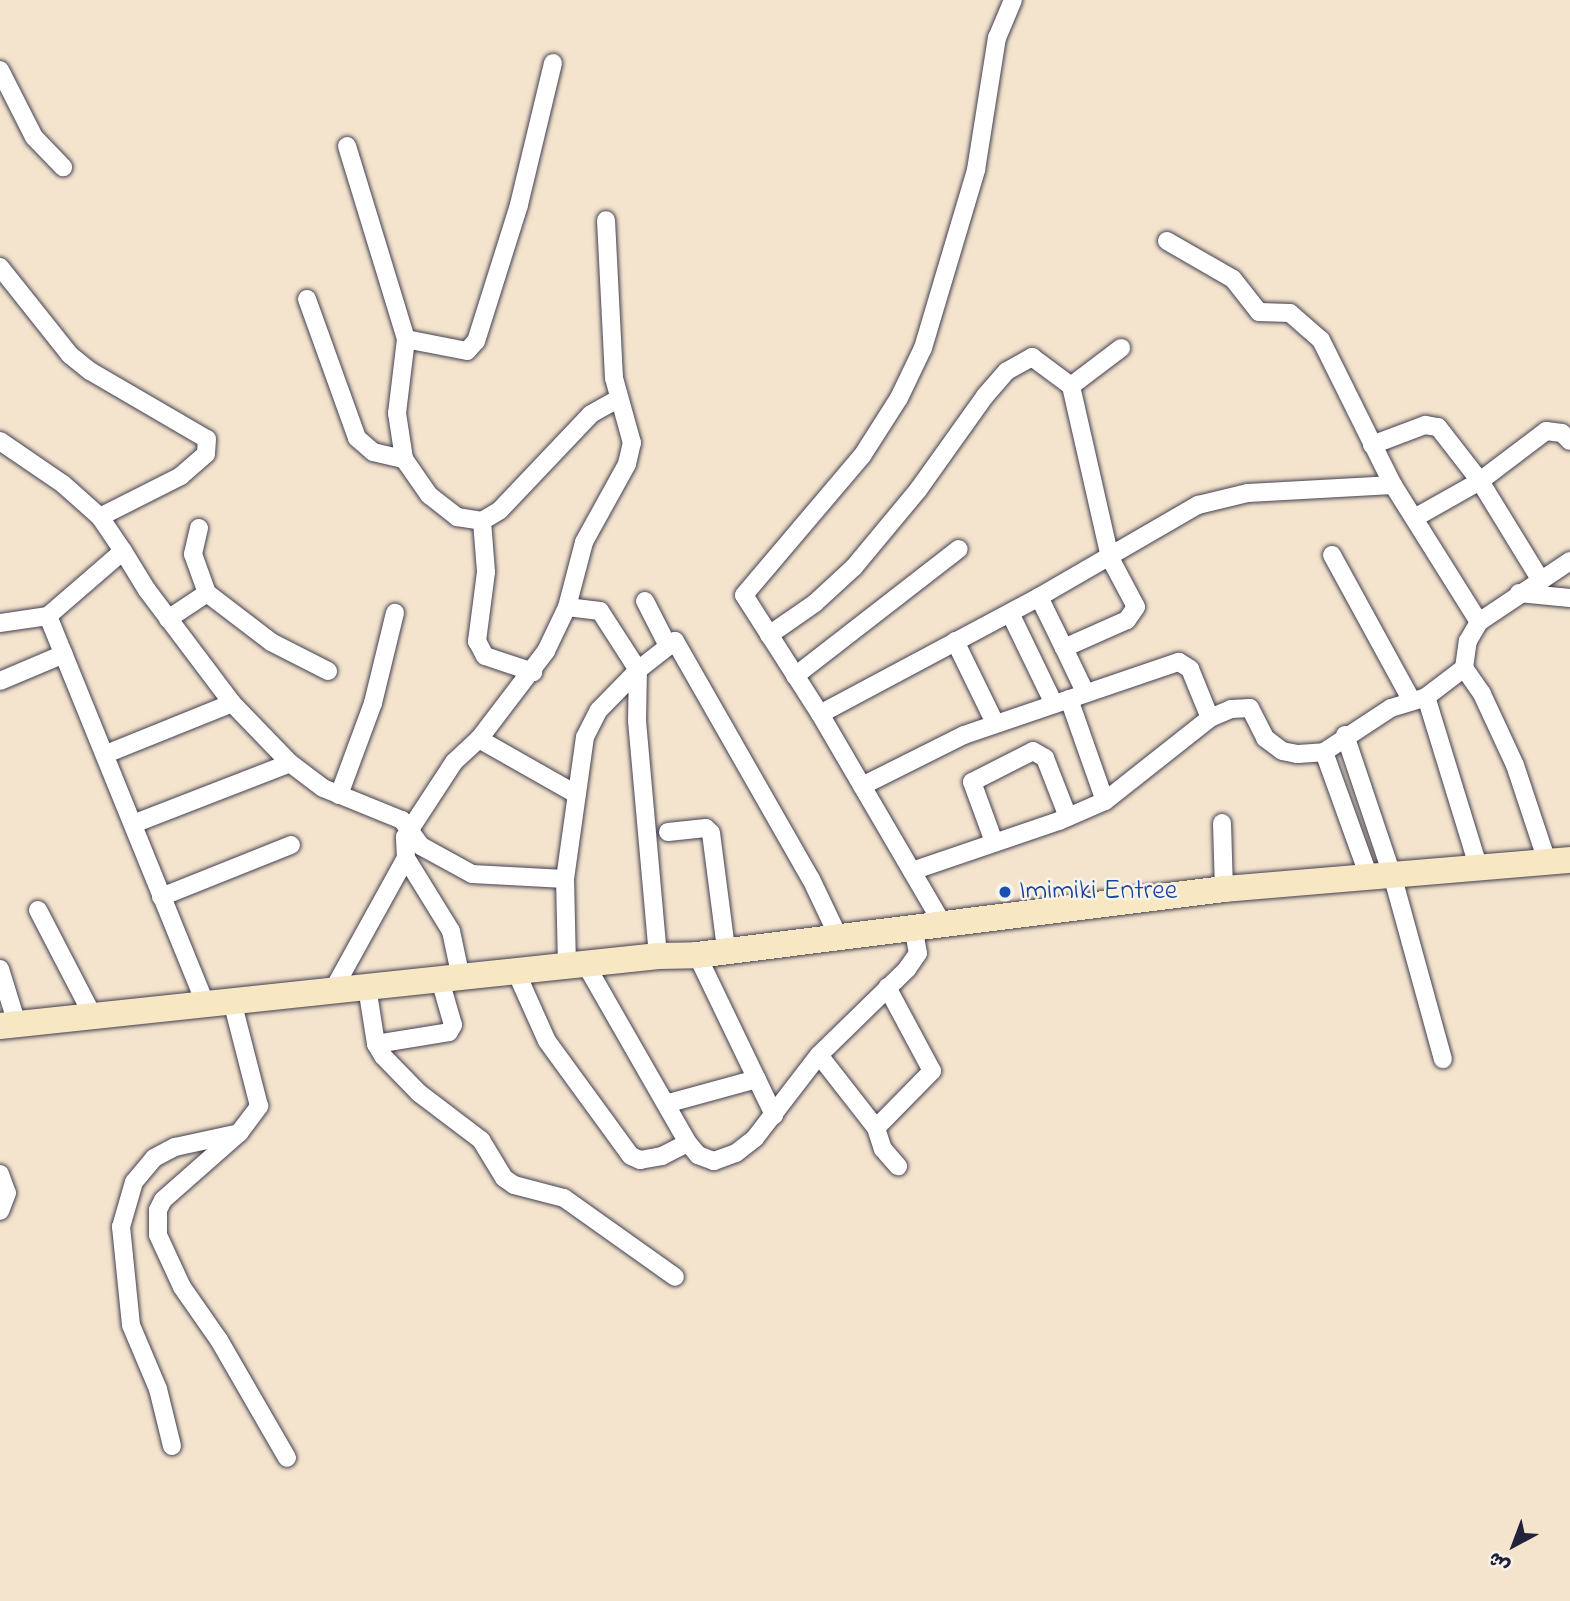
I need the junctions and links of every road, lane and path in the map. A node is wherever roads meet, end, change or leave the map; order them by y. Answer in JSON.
{"nodes":[{"id":1,"x":1013,"y":0,"type":"edge"},
{"id":2,"x":554,"y":62,"type":"dead end"},
{"id":3,"x":0,"y":70,"type":"edge"},
{"id":4,"x":347,"y":146,"type":"dead end"},
{"id":5,"x":63,"y":167,"type":"dead end"},
{"id":6,"x":606,"y":220,"type":"dead end"},
{"id":7,"x":1167,"y":241,"type":"dead end"},
{"id":8,"x":0,"y":267,"type":"edge"},
{"id":9,"x":307,"y":299,"type":"dead end"},
{"id":10,"x":406,"y":339,"type":"junction"},
{"id":11,"x":1121,"y":348,"type":"dead end"},
{"id":12,"x":1071,"y":386,"type":"junction"},
{"id":13,"x":618,"y":399,"type":"junction"},
{"id":14,"x":1570,"y":441,"type":"edge"},
{"id":15,"x":0,"y":442,"type":"edge"},
{"id":16,"x":1373,"y":445,"type":"junction"},
{"id":17,"x":404,"y":459,"type":"junction"},
{"id":18,"x":1480,"y":481,"type":"junction"},
{"id":19,"x":1393,"y":485,"type":"junction"},
{"id":20,"x":100,"y":517,"type":"junction"},
{"id":21,"x":1416,"y":517,"type":"junction"},
{"id":22,"x":482,"y":521,"type":"junction"},
{"id":23,"x":199,"y":528,"type":"dead end"},
{"id":24,"x":959,"y":549,"type":"dead end"},
{"id":25,"x":124,"y":551,"type":"junction"},
{"id":26,"x":1332,"y":555,"type":"dead end"},
{"id":27,"x":1110,"y":558,"type":"junction"},
{"id":28,"x":1570,"y":561,"type":"edge"},
{"id":29,"x":1540,"y":579,"type":"junction"},
{"id":30,"x":207,"y":593,"type":"junction"},
{"id":31,"x":1519,"y":593,"type":"junction"},
{"id":32,"x":1039,"y":597,"type":"junction"},
{"id":33,"x":645,"y":601,"type":"dead end"},
{"id":34,"x":1569,"y":603,"type":"edge"},
{"id":35,"x":567,"y":607,"type":"junction"},
{"id":36,"x":1010,"y":612,"type":"junction"},
{"id":37,"x":396,"y":613,"type":"dead end"},
{"id":38,"x":48,"y":616,"type":"junction"},
{"id":39,"x":168,"y":619,"type":"junction"},
{"id":40,"x":1479,"y":622,"type":"junction"},
{"id":41,"x":0,"y":623,"type":"edge"},
{"id":42,"x":769,"y":635,"type":"junction"},
{"id":43,"x":955,"y":641,"type":"junction"},
{"id":44,"x":668,"y":646,"type":"junction"},
{"id":45,"x":1064,"y":648,"type":"junction"},
{"id":46,"x":64,"y":654,"type":"junction"},
{"id":47,"x":1464,"y":668,"type":"junction"},
{"id":48,"x":638,"y":670,"type":"junction"},
{"id":49,"x":328,"y":671,"type":"dead end"},
{"id":50,"x":533,"y":672,"type":"junction"},
{"id":51,"x":795,"y":676,"type":"junction"},
{"id":52,"x":0,"y":681,"type":"edge"},
{"id":53,"x":1069,"y":698,"type":"junction"},
{"id":54,"x":1419,"y":699,"type":"junction"},
{"id":55,"x":232,"y":704,"type":"junction"},
{"id":56,"x":820,"y":714,"type":"junction"},
{"id":57,"x":1210,"y":718,"type":"junction"},
{"id":58,"x":995,"y":723,"type":"junction"},
{"id":59,"x":1345,"y":735,"type":"junction"},
{"id":60,"x":479,"y":739,"type":"junction"},
{"id":61,"x":1324,"y":752,"type":"junction"},
{"id":62,"x":106,"y":754,"type":"junction"},
{"id":63,"x":290,"y":763,"type":"junction"},
{"id":64,"x":862,"y":786,"type":"junction"},
{"id":65,"x":576,"y":794,"type":"junction"},
{"id":66,"x":339,"y":795,"type":"junction"},
{"id":67,"x":1105,"y":801,"type":"junction"},
{"id":68,"x":1068,"y":817,"type":"junction"},
{"id":69,"x":1222,"y":823,"type":"dead end"},
{"id":70,"x":133,"y":824,"type":"junction"},
{"id":71,"x":411,"y":827,"type":"junction"},
{"id":72,"x":668,"y":832,"type":"dead end"},
{"id":73,"x":994,"y":842,"type":"junction"},
{"id":74,"x":291,"y":845,"type":"dead end"},
{"id":75,"x":406,"y":858,"type":"junction"},
{"id":76,"x":1558,"y":860,"type":"edge"},
{"id":77,"x":1479,"y":869,"type":"junction"},
{"id":78,"x":912,"y":871,"type":"junction"},
{"id":79,"x":565,"y":879,"type":"junction"},
{"id":80,"x":1382,"y":879,"type":"junction"},
{"id":81,"x":1224,"y":889,"type":"junction"},
{"id":82,"x":161,"y":897,"type":"junction"},
{"id":83,"x":37,"y":910,"type":"dead end"},
{"id":84,"x":941,"y":921,"type":"junction"},
{"id":85,"x":913,"y":927,"type":"junction"},
{"id":86,"x":839,"y":938,"type":"junction"},
{"id":87,"x":726,"y":949,"type":"junction"},
{"id":88,"x":697,"y":955,"type":"junction"},
{"id":89,"x":658,"y":956,"type":"junction"},
{"id":90,"x":576,"y":965,"type":"junction"},
{"id":91,"x":0,"y":968,"type":"edge"},
{"id":92,"x":517,"y":974,"type":"junction"},
{"id":93,"x":450,"y":979,"type":"junction"},
{"id":94,"x":367,"y":987,"type":"junction"},
{"id":95,"x":887,"y":987,"type":"junction"},
{"id":96,"x":333,"y":990,"type":"junction"},
{"id":97,"x":232,"y":1001,"type":"junction"},
{"id":98,"x":205,"y":1003,"type":"junction"},
{"id":99,"x":93,"y":1016,"type":"junction"},
{"id":100,"x":9,"y":1025,"type":"edge"},
{"id":101,"x":376,"y":1044,"type":"junction"},
{"id":102,"x":819,"y":1055,"type":"junction"},
{"id":103,"x":1443,"y":1059,"type":"dead end"},
{"id":104,"x":757,"y":1079,"type":"junction"},
{"id":105,"x":669,"y":1103,"type":"junction"},
{"id":106,"x":775,"y":1115,"type":"junction"},
{"id":107,"x":876,"y":1128,"type":"junction"},
{"id":108,"x":239,"y":1133,"type":"junction"},
{"id":109,"x":688,"y":1143,"type":"junction"},
{"id":110,"x":898,"y":1166,"type":"dead end"},
{"id":111,"x":0,"y":1174,"type":"edge"},
{"id":112,"x":0,"y":1211,"type":"edge"},
{"id":113,"x":675,"y":1277,"type":"dead end"},
{"id":114,"x":172,"y":1446,"type":"dead end"},
{"id":115,"x":287,"y":1458,"type":"dead end"}],
"edges":[{"from":1,"to":42,"type":"street"},
{"from":2,"to":10,"type":"street"},
{"from":3,"to":5,"type":"street"},
{"from":4,"to":10,"type":"street"},
{"from":6,"to":13,"type":"street"},
{"from":7,"to":16,"type":"street"},
{"from":8,"to":20,"type":"street"},
{"from":9,"to":17,"type":"street"},
{"from":10,"to":17,"type":"street"},
{"from":11,"to":12,"type":"street"},
{"from":12,"to":27,"type":"street"},
{"from":12,"to":42,"type":"street"},
{"from":13,"to":22,"type":"street"},
{"from":13,"to":35,"type":"street"},
{"from":14,"to":18,"type":"street"},
{"from":15,"to":20,"type":"street"},
{"from":16,"to":18,"type":"street"},
{"from":16,"to":19,"type":"street"},
{"from":17,"to":22,"type":"street"},
{"from":18,"to":21,"type":"street"},
{"from":18,"to":29,"type":"street"},
{"from":19,"to":21,"type":"street"},
{"from":19,"to":27,"type":"street"},
{"from":20,"to":25,"type":"street"},
{"from":21,"to":40,"type":"street"},
{"from":22,"to":50,"type":"street"},
{"from":23,"to":30,"type":"street"},
{"from":24,"to":51,"type":"street"},
{"from":25,"to":38,"type":"street"},
{"from":25,"to":39,"type":"street"},
{"from":26,"to":54,"type":"street"},
{"from":27,"to":32,"type":"street"},
{"from":27,"to":45,"type":"street"},
{"from":28,"to":29,"type":"street"},
{"from":29,"to":31,"type":"street"},
{"from":30,"to":39,"type":"street"},
{"from":30,"to":49,"type":"street"},
{"from":31,"to":34,"type":"street"},
{"from":31,"to":40,"type":"street"},
{"from":32,"to":36,"type":"street"},
{"from":32,"to":45,"type":"street"},
{"from":33,"to":44,"type":"street"},
{"from":35,"to":48,"type":"street"},
{"from":35,"to":50,"type":"street"},
{"from":36,"to":43,"type":"street"},
{"from":36,"to":53,"type":"street"},
{"from":37,"to":66,"type":"street"},
{"from":38,"to":41,"type":"street"},
{"from":38,"to":46,"type":"street"},
{"from":39,"to":55,"type":"street"},
{"from":40,"to":47,"type":"street"},
{"from":42,"to":51,"type":"street"},
{"from":43,"to":56,"type":"street"},
{"from":43,"to":58,"type":"street"},
{"from":44,"to":48,"type":"street"},
{"from":44,"to":86,"type":"street"},
{"from":45,"to":53,"type":"street"},
{"from":46,"to":52,"type":"street"},
{"from":46,"to":62,"type":"street"},
{"from":47,"to":54,"type":"street"},
{"from":47,"to":76,"type":"street"},
{"from":48,"to":65,"type":"street"},
{"from":48,"to":89,"type":"street"},
{"from":50,"to":60,"type":"street"},
{"from":51,"to":56,"type":"street"},
{"from":53,"to":57,"type":"street"},
{"from":53,"to":58,"type":"street"},
{"from":53,"to":67,"type":"street"},
{"from":54,"to":59,"type":"street"},
{"from":54,"to":77,"type":"street"},
{"from":55,"to":62,"type":"street"},
{"from":55,"to":63,"type":"street"},
{"from":56,"to":64,"type":"street"},
{"from":57,"to":61,"type":"street"},
{"from":57,"to":67,"type":"street"},
{"from":58,"to":64,"type":"street"},
{"from":59,"to":61,"type":"street"},
{"from":59,"to":80,"type":"street"},
{"from":60,"to":65,"type":"street"},
{"from":60,"to":71,"type":"street"},
{"from":61,"to":80,"type":"street"},
{"from":62,"to":70,"type":"street"},
{"from":63,"to":66,"type":"street"},
{"from":63,"to":70,"type":"street"},
{"from":64,"to":78,"type":"street"},
{"from":65,"to":79,"type":"street"},
{"from":66,"to":71,"type":"street"},
{"from":67,"to":68,"type":"street"},
{"from":68,"to":73,"type":"street"},
{"from":68,"to":73,"type":"street"},
{"from":69,"to":81,"type":"street"},
{"from":70,"to":82,"type":"street"},
{"from":71,"to":75,"type":"street"},
{"from":71,"to":79,"type":"street"},
{"from":72,"to":87,"type":"street"},
{"from":73,"to":78,"type":"street"},
{"from":74,"to":82,"type":"street"},
{"from":75,"to":93,"type":"street"},
{"from":75,"to":96,"type":"street"},
{"from":76,"to":77,"type":"street"},
{"from":77,"to":80,"type":"street"},
{"from":78,"to":84,"type":"street"},
{"from":79,"to":90,"type":"street"},
{"from":80,"to":81,"type":"street"},
{"from":80,"to":103,"type":"street"},
{"from":81,"to":84,"type":"street"},
{"from":82,"to":98,"type":"street"},
{"from":83,"to":99,"type":"street"},
{"from":84,"to":85,"type":"street"},
{"from":85,"to":86,"type":"street"},
{"from":85,"to":95,"type":"street"},
{"from":86,"to":87,"type":"street"},
{"from":87,"to":88,"type":"street"},
{"from":88,"to":89,"type":"street"},
{"from":88,"to":104,"type":"street"},
{"from":89,"to":90,"type":"street"},
{"from":90,"to":92,"type":"street"},
{"from":90,"to":105,"type":"street"},
{"from":91,"to":100,"type":"street"},
{"from":92,"to":93,"type":"street"},
{"from":92,"to":109,"type":"street"},
{"from":93,"to":94,"type":"street"},
{"from":93,"to":101,"type":"street"},
{"from":94,"to":96,"type":"street"},
{"from":94,"to":101,"type":"street"},
{"from":95,"to":102,"type":"street"},
{"from":95,"to":107,"type":"street"},
{"from":96,"to":97,"type":"street"},
{"from":97,"to":98,"type":"street"},
{"from":97,"to":108,"type":"street"},
{"from":98,"to":99,"type":"street"},
{"from":99,"to":100,"type":"street"},
{"from":101,"to":113,"type":"street"},
{"from":102,"to":106,"type":"street"},
{"from":102,"to":107,"type":"street"},
{"from":104,"to":105,"type":"street"},
{"from":104,"to":106,"type":"street"},
{"from":105,"to":109,"type":"street"},
{"from":106,"to":109,"type":"street"},
{"from":107,"to":110,"type":"street"},
{"from":108,"to":114,"type":"street"},
{"from":108,"to":115,"type":"street"},
{"from":111,"to":112,"type":"street"}]}
